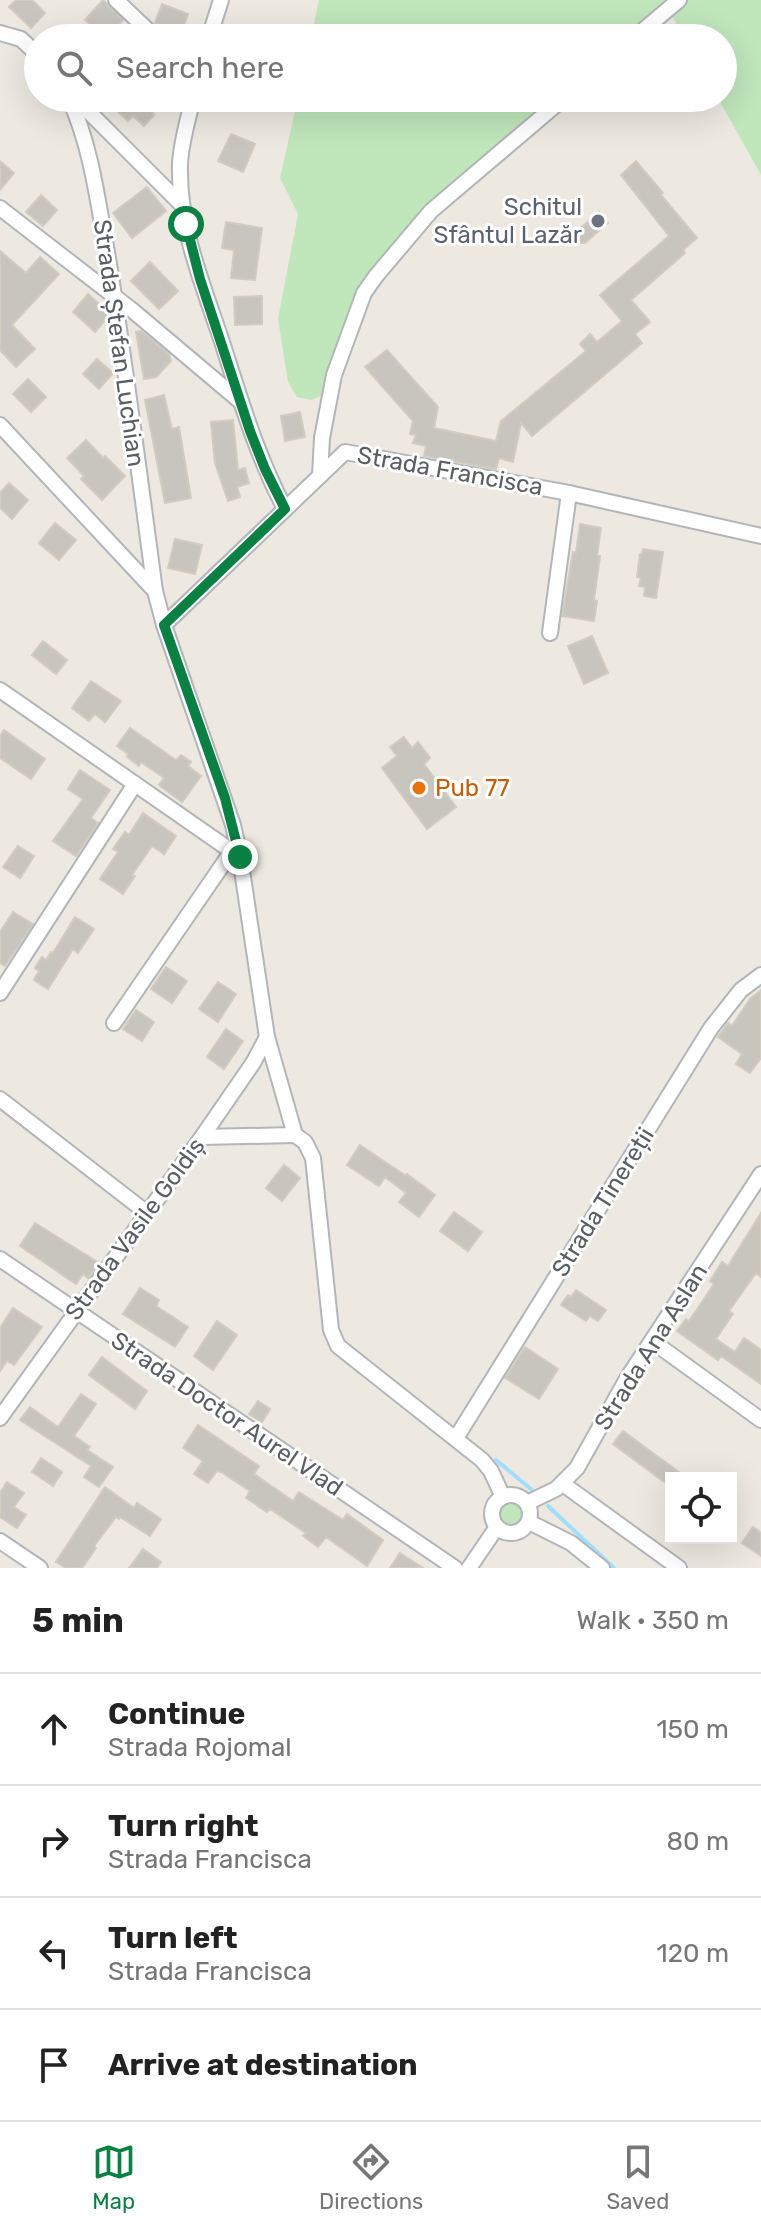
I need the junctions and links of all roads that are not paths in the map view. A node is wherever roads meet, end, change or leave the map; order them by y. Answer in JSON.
{"nodes":[{"id":1,"x":116,"y":0,"type":"edge"},
{"id":2,"x":221,"y":0,"type":"edge"},
{"id":3,"x":679,"y":0,"type":"edge"},
{"id":4,"x":141,"y":24,"type":"edge"},
{"id":5,"x":213,"y":24,"type":"edge"},
{"id":6,"x":651,"y":24,"type":"edge"},
{"id":7,"x":0,"y":33,"type":"edge"},
{"id":8,"x":24,"y":42,"type":"edge"},
{"id":9,"x":76,"y":112,"type":"edge"},
{"id":10,"x":89,"y":112,"type":"edge"},
{"id":11,"x":190,"y":112,"type":"edge"},
{"id":12,"x":548,"y":112,"type":"edge"},
{"id":13,"x":182,"y":205,"type":"junction"},
{"id":14,"x":0,"y":208,"type":"edge"},
{"id":15,"x":114,"y":297,"type":"junction"},
{"id":16,"x":241,"y":402,"type":"junction"},
{"id":17,"x":0,"y":425,"type":"edge"},
{"id":18,"x":320,"y":476,"type":"junction"},
{"id":19,"x":569,"y":493,"type":"junction"},
{"id":20,"x":285,"y":509,"type":"junction"},
{"id":21,"x":761,"y":536,"type":"edge"},
{"id":22,"x":155,"y":591,"type":"junction"},
{"id":23,"x":164,"y":625,"type":"junction"},
{"id":24,"x":550,"y":633,"type":"dead end"},
{"id":25,"x":2,"y":695,"type":"edge"},
{"id":26,"x":135,"y":784,"type":"junction"},
{"id":27,"x":236,"y":854,"type":"junction"},
{"id":28,"x":761,"y":975,"type":"edge"},
{"id":29,"x":0,"y":993,"type":"edge"},
{"id":30,"x":114,"y":1023,"type":"dead end"},
{"id":31,"x":267,"y":1037,"type":"junction"},
{"id":32,"x":0,"y":1099,"type":"edge"},
{"id":33,"x":295,"y":1135,"type":"junction"},
{"id":34,"x":202,"y":1137,"type":"junction"},
{"id":35,"x":761,"y":1174,"type":"edge"},
{"id":36,"x":754,"y":1192,"type":"edge"},
{"id":37,"x":761,"y":1204,"type":"edge"},
{"id":38,"x":147,"y":1213,"type":"junction"},
{"id":39,"x":0,"y":1259,"type":"edge"},
{"id":40,"x":75,"y":1312,"type":"junction"},
{"id":41,"x":652,"y":1341,"type":"junction"},
{"id":42,"x":0,"y":1418,"type":"edge"},
{"id":43,"x":761,"y":1420,"type":"edge"},
{"id":44,"x":456,"y":1438,"type":"junction"},
{"id":45,"x":563,"y":1484,"type":"junction"},
{"id":46,"x":503,"y":1497,"type":"junction"},
{"id":47,"x":527,"y":1503,"type":"junction"},
{"id":48,"x":529,"y":1522,"type":"junction"},
{"id":49,"x":497,"y":1527,"type":"junction"},
{"id":50,"x":0,"y":1541,"type":"edge"},
{"id":51,"x":40,"y":1568,"type":"edge"},
{"id":52,"x":455,"y":1568,"type":"edge"},
{"id":53,"x":469,"y":1568,"type":"edge"},
{"id":54,"x":602,"y":1568,"type":"edge"},
{"id":55,"x":679,"y":1568,"type":"edge"}],
"edges":[{"from":1,"to":4,"type":"street"},
{"from":2,"to":5,"type":"street"},
{"from":3,"to":6,"type":"street"},
{"from":7,"to":8,"type":"street"},
{"from":9,"to":15,"type":"street","name":"Strada Ștefan Luchian"},
{"from":10,"to":13,"type":"street"},
{"from":11,"to":13,"type":"street"},
{"from":12,"to":18,"type":"street"},
{"from":13,"to":16,"type":"street"},
{"from":14,"to":15,"type":"street"},
{"from":15,"to":16,"type":"street"},
{"from":15,"to":22,"type":"street","name":"Strada Ștefan Luchian"},
{"from":16,"to":20,"type":"street"},
{"from":17,"to":22,"type":"street"},
{"from":18,"to":19,"type":"street","name":"Strada Francisca"},
{"from":18,"to":20,"type":"street","name":"Strada Francisca"},
{"from":19,"to":21,"type":"street"},
{"from":19,"to":24,"type":"street","name":"Strada Francisca"},
{"from":20,"to":23,"type":"street","name":"Strada Francisca"},
{"from":22,"to":23,"type":"street"},
{"from":23,"to":27,"type":"street"},
{"from":25,"to":26,"type":"street"},
{"from":26,"to":27,"type":"street"},
{"from":26,"to":29,"type":"street"},
{"from":27,"to":30,"type":"street"},
{"from":27,"to":31,"type":"street"},
{"from":28,"to":44,"type":"street","name":"Strada Tinereții"},
{"from":31,"to":33,"type":"street"},
{"from":31,"to":34,"type":"street","name":"Strada Vasile Goldiș"},
{"from":32,"to":38,"type":"street"},
{"from":33,"to":34,"type":"street"},
{"from":33,"to":44,"type":"street"},
{"from":34,"to":38,"type":"street","name":"Strada Vasile Goldiș"},
{"from":35,"to":36,"type":"street","name":"Strada Ana Aslan"},
{"from":36,"to":37,"type":"street"},
{"from":36,"to":41,"type":"street","name":"Strada Ana Aslan"},
{"from":38,"to":40,"type":"street","name":"Strada Vasile Goldiș"},
{"from":39,"to":40,"type":"street","name":"Strada Doctor Aurel Vlad"},
{"from":40,"to":42,"type":"street","name":"Strada Vasile Goldiș"},
{"from":40,"to":52,"type":"street","name":"Strada Doctor Aurel Vlad"},
{"from":41,"to":43,"type":"street"},
{"from":41,"to":45,"type":"street","name":"Strada Ana Aslan"},
{"from":44,"to":46,"type":"street"},
{"from":45,"to":47,"type":"street","name":"Strada Ana Aslan"},
{"from":45,"to":55,"type":"street"},
{"from":46,"to":47,"type":"street"},
{"from":46,"to":49,"type":"street"},
{"from":47,"to":48,"type":"street"},
{"from":48,"to":49,"type":"street"},
{"from":48,"to":54,"type":"street"},
{"from":49,"to":53,"type":"street"},
{"from":50,"to":51,"type":"street"}]}
